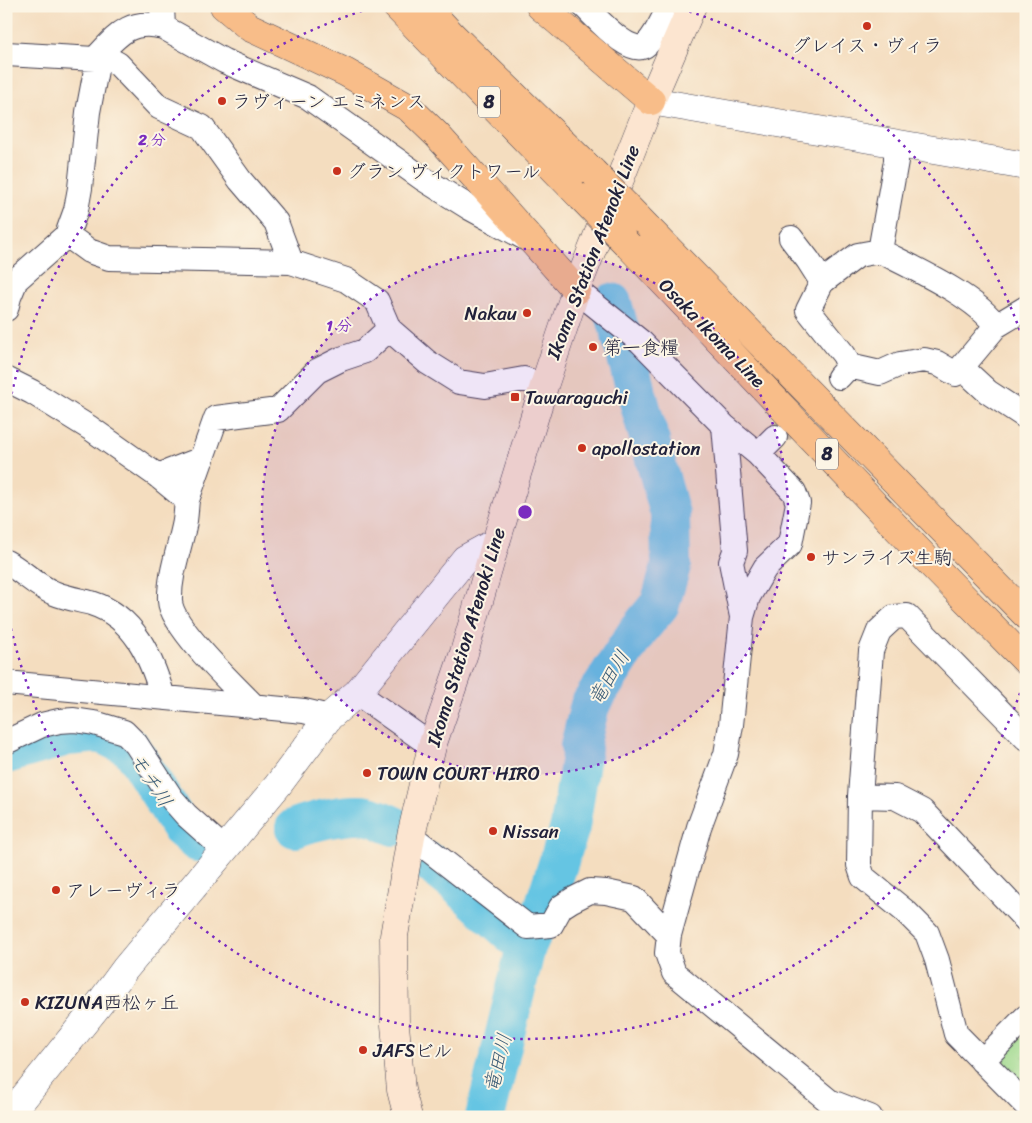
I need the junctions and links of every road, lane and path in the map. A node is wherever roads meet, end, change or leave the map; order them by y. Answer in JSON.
{"nodes":[{"id":1,"x":224,"y":6,"type":"edge"},
{"id":2,"x":384,"y":6,"type":"edge"},
{"id":3,"x":396,"y":6,"type":"edge"},
{"id":4,"x":425,"y":6,"type":"edge"},
{"id":5,"x":429,"y":6,"type":"edge"},
{"id":6,"x":540,"y":6,"type":"edge"},
{"id":7,"x":584,"y":6,"type":"edge"},
{"id":8,"x":670,"y":6,"type":"edge"},
{"id":9,"x":692,"y":6,"type":"edge"},
{"id":10,"x":163,"y":17,"type":"edge"},
{"id":11,"x":446,"y":43,"type":"junction"},
{"id":12,"x":6,"y":54,"type":"edge"},
{"id":13,"x":98,"y":57,"type":"junction"},
{"id":14,"x":651,"y":101,"type":"junction"},
{"id":15,"x":896,"y":144,"type":"junction"},
{"id":16,"x":1026,"y":166,"type":"edge"},
{"id":17,"x":66,"y":235,"type":"junction"},
{"id":18,"x":791,"y":238,"type":"dead end"},
{"id":19,"x":532,"y":241,"type":"junction"},
{"id":20,"x":880,"y":250,"type":"junction"},
{"id":21,"x":292,"y":262,"type":"junction"},
{"id":22,"x":822,"y":282,"type":"junction"},
{"id":23,"x":576,"y":290,"type":"junction"},
{"id":24,"x":1026,"y":308,"type":"edge"},
{"id":25,"x":6,"y":309,"type":"edge"},
{"id":26,"x":996,"y":326,"type":"junction"},
{"id":27,"x":389,"y":329,"type":"junction"},
{"id":28,"x":962,"y":368,"type":"junction"},
{"id":29,"x":6,"y":379,"type":"edge"},
{"id":30,"x":544,"y":386,"type":"junction"},
{"id":31,"x":1026,"y":417,"type":"edge"},
{"id":32,"x":724,"y":426,"type":"junction"},
{"id":33,"x":775,"y":437,"type":"tunnel mouth"},
{"id":34,"x":758,"y":454,"type":"junction"},
{"id":35,"x":202,"y":459,"type":"junction"},
{"id":36,"x":158,"y":476,"type":"junction"},
{"id":37,"x":187,"y":500,"type":"junction"},
{"id":38,"x":496,"y":542,"type":"junction"},
{"id":39,"x":6,"y":562,"type":"edge"},
{"id":40,"x":1026,"y":615,"type":"edge"},
{"id":41,"x":742,"y":617,"type":"junction"},
{"id":42,"x":1026,"y":661,"type":"edge"},
{"id":43,"x":6,"y":683,"type":"edge"},
{"id":44,"x":357,"y":693,"type":"junction"},
{"id":45,"x":164,"y":697,"type":"junction"},
{"id":46,"x":255,"y":707,"type":"junction"},
{"id":47,"x":329,"y":717,"type":"junction"},
{"id":48,"x":1026,"y":738,"type":"edge"},
{"id":49,"x":6,"y":742,"type":"edge"},
{"id":50,"x":432,"y":746,"type":"junction"},
{"id":51,"x":860,"y":796,"type":"junction"},
{"id":52,"x":411,"y":836,"type":"junction"},
{"id":53,"x":224,"y":849,"type":"junction"},
{"id":54,"x":1026,"y":920,"type":"edge"},
{"id":55,"x":669,"y":935,"type":"junction"},
{"id":56,"x":1026,"y":1017,"type":"edge"},
{"id":57,"x":982,"y":1061,"type":"junction"},
{"id":58,"x":1026,"y":1105,"type":"edge"},
{"id":59,"x":8,"y":1117,"type":"edge"},
{"id":60,"x":408,"y":1117,"type":"edge"},
{"id":61,"x":870,"y":1117,"type":"edge"}],
"edges":[{"from":1,"to":19,"type":"main road"},
{"from":2,"to":11,"type":"main road"},
{"from":3,"to":11,"type":"main road","name":"Osaka Ikoma Line","number":"8"},
{"from":4,"to":11,"type":"main road","name":"Osaka Ikoma Line","number":"8"},
{"from":5,"to":11,"type":"main road"},
{"from":6,"to":14,"type":"main road"},
{"from":7,"to":8,"type":"street"},
{"from":9,"to":14,"type":"main road","name":"Ikoma Station Atenoki Line"},
{"from":10,"to":13,"type":"street"},
{"from":10,"to":19,"type":"street"},
{"from":11,"to":40,"type":"main road","name":"Osaka Ikoma Line","number":"8","bridge":true},
{"from":11,"to":42,"type":"main road","name":"Osaka Ikoma Line","number":"8","bridge":true},
{"from":12,"to":13,"type":"street"},
{"from":13,"to":17,"type":"street"},
{"from":13,"to":21,"type":"street"},
{"from":14,"to":15,"type":"street"},
{"from":14,"to":23,"type":"main road","name":"Ikoma Station Atenoki Line"},
{"from":15,"to":16,"type":"street"},
{"from":15,"to":20,"type":"street"},
{"from":17,"to":21,"type":"street"},
{"from":17,"to":25,"type":"street"},
{"from":18,"to":22,"type":"street"},
{"from":19,"to":23,"type":"main road"},
{"from":20,"to":22,"type":"street"},
{"from":20,"to":26,"type":"street"},
{"from":21,"to":27,"type":"street"},
{"from":22,"to":28,"type":"street"},
{"from":23,"to":30,"type":"main road","name":"Ikoma Station Atenoki Line"},
{"from":23,"to":32,"type":"street"},
{"from":24,"to":26,"type":"street"},
{"from":26,"to":28,"type":"street"},
{"from":27,"to":30,"type":"street"},
{"from":27,"to":35,"type":"street"},
{"from":28,"to":31,"type":"street"},
{"from":29,"to":36,"type":"street"},
{"from":30,"to":38,"type":"main road","name":"Ikoma Station Atenoki Line"},
{"from":32,"to":34,"type":"street"},
{"from":32,"to":41,"type":"street"},
{"from":33,"to":34,"type":"street"},
{"from":34,"to":41,"type":"street"},
{"from":35,"to":36,"type":"street"},
{"from":35,"to":37,"type":"street"},
{"from":36,"to":37,"type":"street"},
{"from":37,"to":46,"type":"street"},
{"from":38,"to":44,"type":"street"},
{"from":38,"to":50,"type":"main road","name":"Ikoma Station Atenoki Line"},
{"from":39,"to":45,"type":"street"},
{"from":41,"to":55,"type":"street"},
{"from":43,"to":45,"type":"street"},
{"from":44,"to":47,"type":"street"},
{"from":44,"to":50,"type":"street"},
{"from":45,"to":46,"type":"street"},
{"from":46,"to":47,"type":"street"},
{"from":47,"to":53,"type":"street"},
{"from":48,"to":51,"type":"street"},
{"from":49,"to":53,"type":"street"},
{"from":50,"to":52,"type":"main road","name":"Ikoma Station Atenoki Line"},
{"from":51,"to":54,"type":"street"},
{"from":51,"to":57,"type":"street"},
{"from":52,"to":55,"type":"street"},
{"from":52,"to":60,"type":"main road","name":"Ikoma Station Atenoki Line"},
{"from":53,"to":59,"type":"street"},
{"from":55,"to":61,"type":"street"},
{"from":56,"to":57,"type":"street"},
{"from":57,"to":58,"type":"street"}]}
